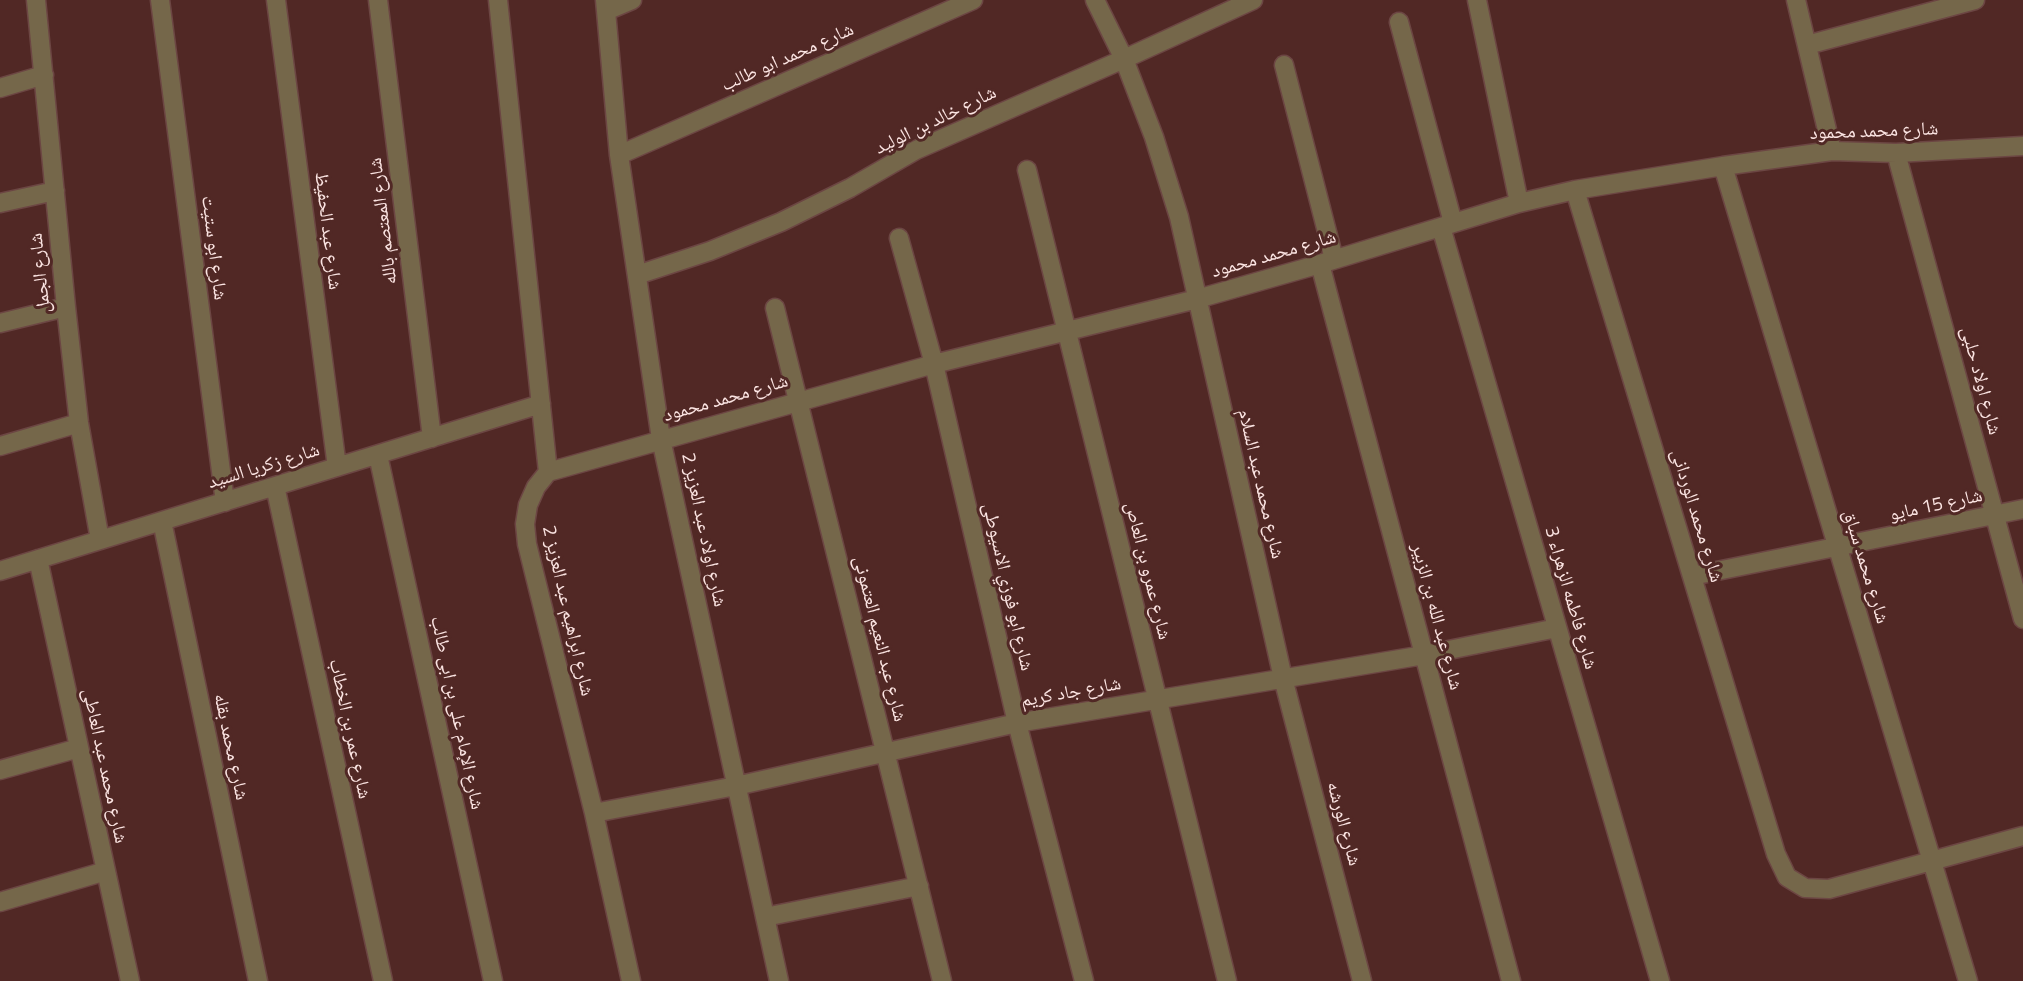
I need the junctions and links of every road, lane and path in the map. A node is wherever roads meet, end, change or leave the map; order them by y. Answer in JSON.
{"nodes":[{"id":1,"x":36,"y":0,"type":"edge"},
{"id":2,"x":160,"y":0,"type":"edge"},
{"id":3,"x":276,"y":0,"type":"edge"},
{"id":4,"x":378,"y":0,"type":"edge"},
{"id":5,"x":498,"y":0,"type":"edge"},
{"id":6,"x":632,"y":0,"type":"edge"},
{"id":7,"x":973,"y":0,"type":"edge"},
{"id":8,"x":1095,"y":0,"type":"edge"},
{"id":9,"x":1253,"y":0,"type":"edge"},
{"id":10,"x":1477,"y":0,"type":"edge"},
{"id":11,"x":1796,"y":0,"type":"edge"},
{"id":12,"x":1975,"y":0,"type":"edge"},
{"id":13,"x":606,"y":6,"type":"edge"},
{"id":14,"x":1399,"y":22,"type":"dead end"},
{"id":15,"x":1807,"y":45,"type":"junction"},
{"id":16,"x":1124,"y":59,"type":"junction"},
{"id":17,"x":1284,"y":65,"type":"dead end"},
{"id":18,"x":44,"y":75,"type":"junction"},
{"id":19,"x":0,"y":88,"type":"edge"},
{"id":20,"x":2023,"y":146,"type":"edge"},
{"id":21,"x":1832,"y":151,"type":"junction"},
{"id":22,"x":1896,"y":153,"type":"junction"},
{"id":23,"x":619,"y":155,"type":"junction"},
{"id":24,"x":1723,"y":166,"type":"junction"},
{"id":25,"x":1027,"y":170,"type":"dead end"},
{"id":26,"x":1575,"y":190,"type":"junction"},
{"id":27,"x":55,"y":191,"type":"junction"},
{"id":28,"x":0,"y":203,"type":"edge"},
{"id":29,"x":1518,"y":203,"type":"junction"},
{"id":30,"x":1447,"y":225,"type":"junction"},
{"id":31,"x":899,"y":238,"type":"dead end"},
{"id":32,"x":1327,"y":262,"type":"junction"},
{"id":33,"x":636,"y":275,"type":"junction"},
{"id":34,"x":1197,"y":299,"type":"junction"},
{"id":35,"x":66,"y":307,"type":"junction"},
{"id":36,"x":775,"y":308,"type":"dead end"},
{"id":37,"x":0,"y":323,"type":"edge"},
{"id":38,"x":1066,"y":331,"type":"junction"},
{"id":39,"x":934,"y":364,"type":"junction"},
{"id":40,"x":798,"y":401,"type":"junction"},
{"id":41,"x":541,"y":404,"type":"junction"},
{"id":42,"x":79,"y":423,"type":"junction"},
{"id":43,"x":432,"y":438,"type":"junction"},
{"id":44,"x":662,"y":439,"type":"junction"},
{"id":45,"x":0,"y":446,"type":"edge"},
{"id":46,"x":378,"y":455,"type":"junction"},
{"id":47,"x":337,"y":467,"type":"junction"},
{"id":48,"x":548,"y":472,"type":"junction"},
{"id":49,"x":275,"y":486,"type":"junction"},
{"id":50,"x":225,"y":502,"type":"junction"},
{"id":51,"x":2023,"y":509,"type":"edge"},
{"id":52,"x":1994,"y":515,"type":"junction"},
{"id":53,"x":162,"y":521,"type":"junction"},
{"id":54,"x":100,"y":540,"type":"junction"},
{"id":55,"x":1837,"y":547,"type":"junction"},
{"id":56,"x":38,"y":559,"type":"junction"},
{"id":57,"x":0,"y":571,"type":"edge"},
{"id":58,"x":1692,"y":576,"type":"junction"},
{"id":59,"x":2023,"y":620,"type":"edge"},
{"id":60,"x":1557,"y":628,"type":"junction"},
{"id":61,"x":1424,"y":654,"type":"junction"},
{"id":62,"x":1283,"y":678,"type":"junction"},
{"id":63,"x":1157,"y":699,"type":"junction"},
{"id":64,"x":1017,"y":723,"type":"junction"},
{"id":65,"x":79,"y":748,"type":"junction"},
{"id":66,"x":886,"y":751,"type":"junction"},
{"id":67,"x":0,"y":769,"type":"edge"},
{"id":68,"x":736,"y":786,"type":"junction"},
{"id":69,"x":594,"y":813,"type":"junction"},
{"id":70,"x":2023,"y":836,"type":"edge"},
{"id":71,"x":1932,"y":861,"type":"junction"},
{"id":72,"x":106,"y":872,"type":"junction"},
{"id":73,"x":919,"y":886,"type":"junction"},
{"id":74,"x":0,"y":902,"type":"edge"},
{"id":75,"x":765,"y":917,"type":"junction"},
{"id":76,"x":130,"y":981,"type":"edge"},
{"id":77,"x":258,"y":981,"type":"edge"},
{"id":78,"x":383,"y":981,"type":"edge"},
{"id":79,"x":494,"y":981,"type":"edge"},
{"id":80,"x":631,"y":981,"type":"edge"},
{"id":81,"x":779,"y":981,"type":"edge"},
{"id":82,"x":942,"y":981,"type":"edge"},
{"id":83,"x":1084,"y":981,"type":"edge"},
{"id":84,"x":1227,"y":981,"type":"edge"},
{"id":85,"x":1362,"y":981,"type":"edge"},
{"id":86,"x":1511,"y":981,"type":"edge"},
{"id":87,"x":1660,"y":981,"type":"edge"},
{"id":88,"x":1968,"y":981,"type":"edge"}],
"edges":[{"from":1,"to":18,"type":"street","name":"شارع الجمل"},
{"from":2,"to":50,"type":"street","name":"شارع ابو ستيت"},
{"from":3,"to":47,"type":"street","name":"شارع عبد الحفيظ"},
{"from":4,"to":43,"type":"street","name":"شارع المعتصم بالله"},
{"from":5,"to":41,"type":"street"},
{"from":6,"to":13,"type":"street"},
{"from":7,"to":23,"type":"street","name":"شارع محمد ابو طالب"},
{"from":8,"to":16,"type":"street"},
{"from":9,"to":16,"type":"street","name":"شارع خالد بن الوليد"},
{"from":10,"to":29,"type":"street"},
{"from":11,"to":15,"type":"street"},
{"from":12,"to":15,"type":"street"},
{"from":13,"to":23,"type":"street","name":"شارع اولاد عبد العزيز 2"},
{"from":14,"to":30,"type":"street","name":"شارع فاطمه الزهراء 3"},
{"from":15,"to":21,"type":"street"},
{"from":16,"to":33,"type":"street","name":"شارع خالد بن الوليد"},
{"from":16,"to":34,"type":"street"},
{"from":17,"to":32,"type":"street","name":"شارع عبد الله بن الزبير"},
{"from":18,"to":19,"type":"street"},
{"from":18,"to":27,"type":"street","name":"شارع الجمل"},
{"from":20,"to":22,"type":"street","name":"شارع محمد محمود"},
{"from":21,"to":22,"type":"street","name":"شارع محمد محمود"},
{"from":21,"to":24,"type":"street","name":"شارع محمد محمود"},
{"from":22,"to":52,"type":"street","name":"شارع اولاد حلبى"},
{"from":23,"to":33,"type":"street","name":"شارع اولاد عبد العزيز 2"},
{"from":24,"to":26,"type":"street","name":"شارع محمد محمود"},
{"from":24,"to":55,"type":"street","name":"شارع محمد سباق"},
{"from":25,"to":38,"type":"street","name":"شارع عمرو بن العاص"},
{"from":26,"to":29,"type":"street","name":"شارع محمد محمود"},
{"from":26,"to":58,"type":"street","name":"شارع محمد الوردانى"},
{"from":27,"to":28,"type":"street"},
{"from":27,"to":35,"type":"street","name":"شارع الجمل"},
{"from":29,"to":30,"type":"street","name":"شارع محمد محمود"},
{"from":30,"to":32,"type":"street","name":"شارع محمد محمود"},
{"from":30,"to":60,"type":"street","name":"شارع فاطمه الزهراء 3"},
{"from":31,"to":39,"type":"street","name":"شارع ابو فوزي الاسيوطى"},
{"from":32,"to":34,"type":"street","name":"شارع محمد محمود"},
{"from":32,"to":61,"type":"street","name":"شارع عبد الله بن الزبير"},
{"from":33,"to":44,"type":"street","name":"شارع اولاد عبد العزيز 2"},
{"from":34,"to":38,"type":"street","name":"شارع محمد محمود"},
{"from":34,"to":62,"type":"street","name":"شارع محمد عبد السلام"},
{"from":35,"to":37,"type":"street"},
{"from":35,"to":42,"type":"street","name":"شارع الجمل"},
{"from":36,"to":40,"type":"street","name":"شارع عبد النعيم العتمونى"},
{"from":38,"to":39,"type":"street","name":"شارع محمد محمود"},
{"from":38,"to":63,"type":"street","name":"شارع عمرو بن العاص"},
{"from":39,"to":40,"type":"street","name":"شارع محمد محمود"},
{"from":39,"to":64,"type":"street","name":"شارع ابو فوزي الاسيوطى"},
{"from":40,"to":44,"type":"street","name":"شارع محمد محمود"},
{"from":40,"to":66,"type":"street","name":"شارع عبد النعيم العتمونى"},
{"from":41,"to":43,"type":"street","name":"شارع زكريا السيد"},
{"from":41,"to":48,"type":"street"},
{"from":42,"to":45,"type":"street"},
{"from":42,"to":54,"type":"street","name":"شارع الجمل"},
{"from":43,"to":46,"type":"street","name":"شارع زكريا السيد"},
{"from":44,"to":48,"type":"street","name":"شارع محمد محمود"},
{"from":44,"to":68,"type":"street","name":"شارع اولاد عبد العزيز 2"},
{"from":46,"to":47,"type":"street","name":"شارع زكريا السيد"},
{"from":46,"to":79,"type":"street","name":"شارع الإمام على بن ابى طالب"},
{"from":47,"to":49,"type":"street","name":"شارع زكريا السيد"},
{"from":48,"to":69,"type":"street","name":"شارع ابراهيم عبد العزيز 2"},
{"from":49,"to":50,"type":"street","name":"شارع زكريا السيد"},
{"from":49,"to":78,"type":"street","name":"شارع عمر بن الخطاب"},
{"from":50,"to":53,"type":"street","name":"شارع زكريا السيد"},
{"from":51,"to":52,"type":"street","name":"شارع 15 مايو"},
{"from":52,"to":55,"type":"street","name":"شارع 15 مايو"},
{"from":52,"to":59,"type":"street","name":"شارع اولاد حلبى"},
{"from":53,"to":54,"type":"street","name":"شارع زكريا السيد"},
{"from":53,"to":77,"type":"street","name":"شارع محمد بقله"},
{"from":54,"to":56,"type":"street","name":"شارع زكريا السيد"},
{"from":55,"to":58,"type":"street","name":"شارع 15 مايو"},
{"from":55,"to":71,"type":"street","name":"شارع محمد سباق"},
{"from":56,"to":57,"type":"street","name":"شارع زكريا السيد"},
{"from":56,"to":65,"type":"street","name":"شارع محمد عبد العاطى"},
{"from":58,"to":71,"type":"street","name":"شارع محمد الوردانى"},
{"from":60,"to":61,"type":"street","name":"شارع جاد كريم"},
{"from":60,"to":87,"type":"street","name":"شارع فاطمه الزهراء 3"},
{"from":61,"to":62,"type":"street","name":"شارع جاد كريم"},
{"from":61,"to":86,"type":"street","name":"شارع عبد الله بن الزبير"},
{"from":62,"to":63,"type":"street","name":"شارع جاد كريم"},
{"from":62,"to":85,"type":"street","name":"شارع الورشه"},
{"from":63,"to":64,"type":"street","name":"شارع جاد كريم"},
{"from":63,"to":84,"type":"street","name":"شارع عمرو بن العاص"},
{"from":64,"to":66,"type":"street","name":"شارع جاد كريم"},
{"from":64,"to":83,"type":"street","name":"شارع ابو فوزي الاسيوطى"},
{"from":65,"to":67,"type":"street"},
{"from":65,"to":72,"type":"street","name":"شارع محمد عبد العاطى"},
{"from":66,"to":68,"type":"street","name":"شارع جاد كريم"},
{"from":66,"to":73,"type":"street","name":"شارع عبد النعيم العتمونى"},
{"from":68,"to":69,"type":"street","name":"شارع جاد كريم"},
{"from":68,"to":75,"type":"street","name":"شارع اولاد عبد العزيز 2"},
{"from":69,"to":80,"type":"street","name":"شارع ابراهيم عبد العزيز 2"},
{"from":70,"to":71,"type":"street","name":"شارع محمد الوردانى"},
{"from":71,"to":88,"type":"street","name":"شارع محمد سباق"},
{"from":72,"to":74,"type":"street"},
{"from":72,"to":76,"type":"street","name":"شارع محمد عبد العاطى"},
{"from":73,"to":75,"type":"street"},
{"from":73,"to":82,"type":"street","name":"شارع عبد النعيم العتمونى"},
{"from":75,"to":81,"type":"street","name":"شارع اولاد عبد العزيز 2"}]}
